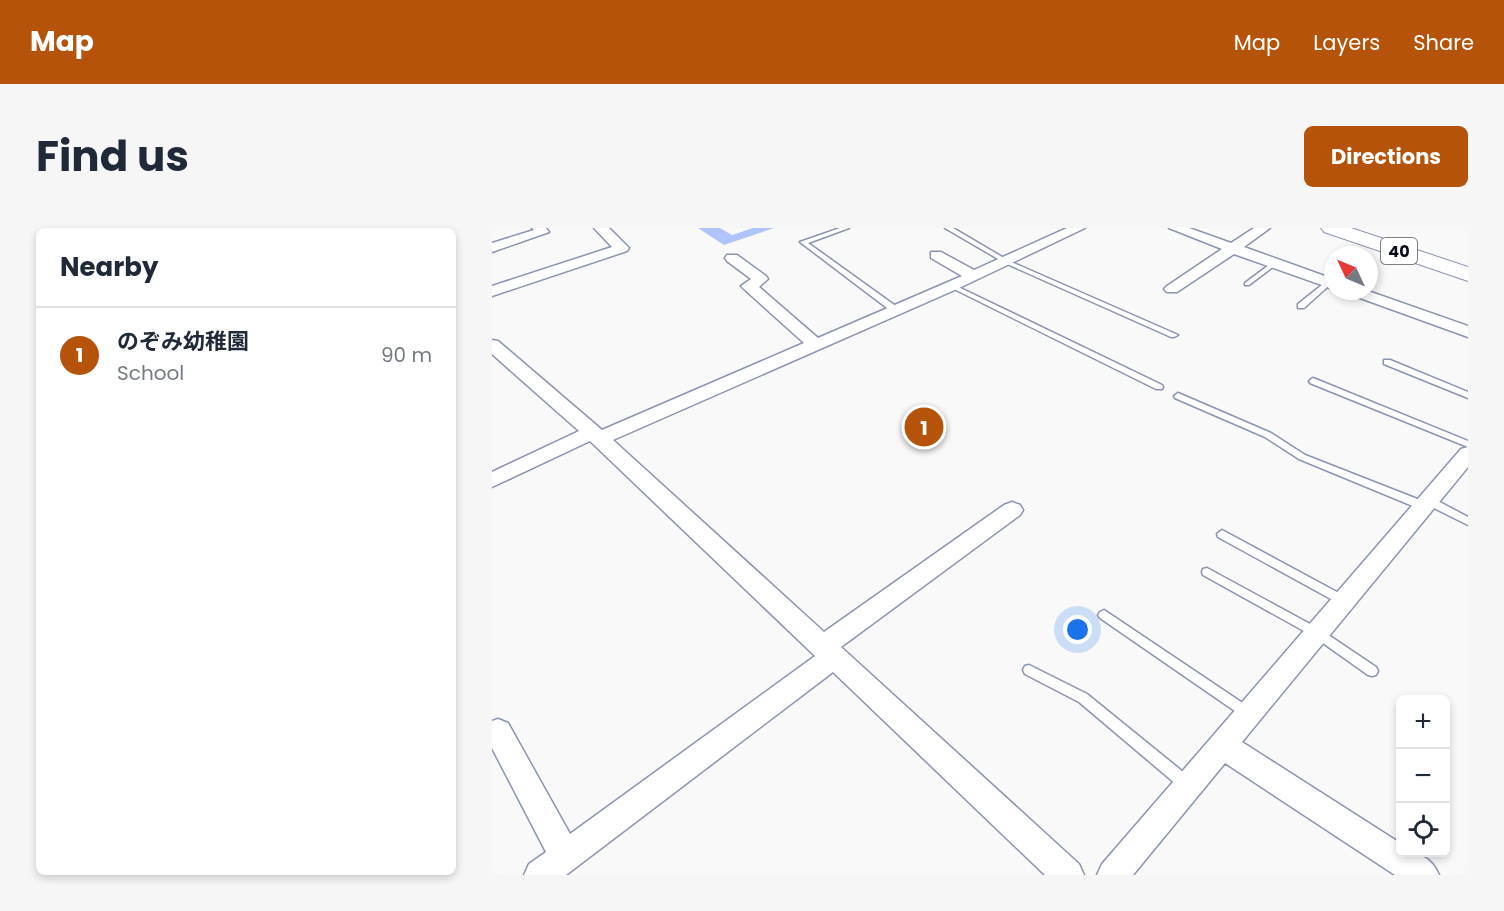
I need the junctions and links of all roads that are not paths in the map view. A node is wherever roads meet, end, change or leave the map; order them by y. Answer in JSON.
{"nodes":[{"id":1,"x":539,"y":228,"type":"edge"},
{"id":2,"x":601,"y":228,"type":"edge"},
{"id":3,"x":846,"y":228,"type":"edge"},
{"id":4,"x":948,"y":228,"type":"edge"},
{"id":5,"x":1078,"y":228,"type":"edge"},
{"id":6,"x":1176,"y":228,"type":"edge"},
{"id":7,"x":1263,"y":228,"type":"edge"},
{"id":8,"x":1331,"y":228,"type":"edge"},
{"id":9,"x":1231,"y":247,"type":"junction"},
{"id":10,"x":492,"y":248,"type":"edge"},
{"id":11,"x":936,"y":255,"type":"dead end"},
{"id":12,"x":732,"y":258,"type":"dead end"},
{"id":13,"x":1007,"y":262,"type":"junction"},
{"id":14,"x":1275,"y":263,"type":"junction"},
{"id":15,"x":1468,"y":274,"type":"edge"},
{"id":16,"x":973,"y":276,"type":"junction"},
{"id":17,"x":1324,"y":280,"type":"edge"},
{"id":18,"x":1247,"y":284,"type":"dead end"},
{"id":19,"x":952,"y":286,"type":"junction"},
{"id":20,"x":1324,"y":288,"type":"edge"},
{"id":21,"x":1172,"y":289,"type":"dead end"},
{"id":22,"x":492,"y":291,"type":"edge"},
{"id":23,"x":1378,"y":300,"type":"edge"},
{"id":24,"x":1301,"y":306,"type":"dead end"},
{"id":25,"x":894,"y":309,"type":"junction"},
{"id":26,"x":1468,"y":332,"type":"edge"},
{"id":27,"x":1174,"y":335,"type":"dead end"},
{"id":28,"x":815,"y":344,"type":"junction"},
{"id":29,"x":492,"y":345,"type":"edge"},
{"id":30,"x":1387,"y":362,"type":"dead end"},
{"id":31,"x":1313,"y":381,"type":"dead end"},
{"id":32,"x":1159,"y":387,"type":"dead end"},
{"id":33,"x":1468,"y":394,"type":"edge"},
{"id":34,"x":1178,"y":396,"type":"dead end"},
{"id":35,"x":595,"y":436,"type":"junction"},
{"id":36,"x":1468,"y":444,"type":"edge"},
{"id":37,"x":1464,"y":465,"type":"edge"},
{"id":38,"x":492,"y":480,"type":"edge"},
{"id":39,"x":1426,"y":503,"type":"junction"},
{"id":40,"x":1011,"y":510,"type":"dead end"},
{"id":41,"x":1468,"y":521,"type":"edge"},
{"id":42,"x":1222,"y":534,"type":"dead end"},
{"id":43,"x":1207,"y":572,"type":"dead end"},
{"id":44,"x":1344,"y":601,"type":"junction"},
{"id":45,"x":1104,"y":615,"type":"dead end"},
{"id":46,"x":1317,"y":633,"type":"junction"},
{"id":47,"x":827,"y":652,"type":"junction"},
{"id":48,"x":1029,"y":670,"type":"dead end"},
{"id":49,"x":1372,"y":671,"type":"dead end"},
{"id":50,"x":1249,"y":714,"type":"junction"},
{"id":51,"x":498,"y":732,"type":"dead end"},
{"id":52,"x":1222,"y":746,"type":"junction"},
{"id":53,"x":1189,"y":786,"type":"junction"},
{"id":54,"x":564,"y":855,"type":"junction"},
{"id":55,"x":540,"y":875,"type":"edge"},
{"id":56,"x":1068,"y":875,"type":"edge"},
{"id":57,"x":1113,"y":875,"type":"edge"},
{"id":58,"x":1423,"y":875,"type":"edge"}],
"edges":[{"from":1,"to":10,"type":"street"},
{"from":2,"to":22,"type":"street"},
{"from":3,"to":25,"type":"lane"},
{"from":4,"to":13,"type":"lane"},
{"from":5,"to":13,"type":"street"},
{"from":6,"to":9,"type":"street"},
{"from":7,"to":9,"type":"street"},
{"from":8,"to":15,"type":"main road","number":"40"},
{"from":9,"to":14,"type":"street"},
{"from":9,"to":21,"type":"street"},
{"from":11,"to":16,"type":"street"},
{"from":12,"to":28,"type":"street"},
{"from":13,"to":16,"type":"street"},
{"from":13,"to":27,"type":"lane"},
{"from":14,"to":17,"type":"street"},
{"from":14,"to":18,"type":"lane"},
{"from":16,"to":19,"type":"street"},
{"from":19,"to":25,"type":"street"},
{"from":19,"to":32,"type":"lane"},
{"from":20,"to":24,"type":"lane"},
{"from":23,"to":26,"type":"street"},
{"from":25,"to":28,"type":"street"},
{"from":28,"to":35,"type":"street"},
{"from":29,"to":35,"type":"street"},
{"from":30,"to":33,"type":"lane"},
{"from":31,"to":36,"type":"lane"},
{"from":34,"to":39,"type":"lane"},
{"from":35,"to":38,"type":"street"},
{"from":35,"to":47,"type":"street"},
{"from":37,"to":39,"type":"street"},
{"from":39,"to":41,"type":"lane"},
{"from":39,"to":44,"type":"street"},
{"from":40,"to":47,"type":"street"},
{"from":42,"to":44,"type":"lane"},
{"from":43,"to":46,"type":"lane"},
{"from":44,"to":46,"type":"street"},
{"from":45,"to":50,"type":"lane"},
{"from":46,"to":49,"type":"lane"},
{"from":46,"to":50,"type":"street"},
{"from":47,"to":54,"type":"street"},
{"from":47,"to":56,"type":"street"},
{"from":48,"to":53,"type":"lane"},
{"from":50,"to":52,"type":"street"},
{"from":51,"to":54,"type":"street"},
{"from":52,"to":53,"type":"street"},
{"from":52,"to":58,"type":"street"},
{"from":53,"to":57,"type":"street"},
{"from":54,"to":55,"type":"street"}]}
